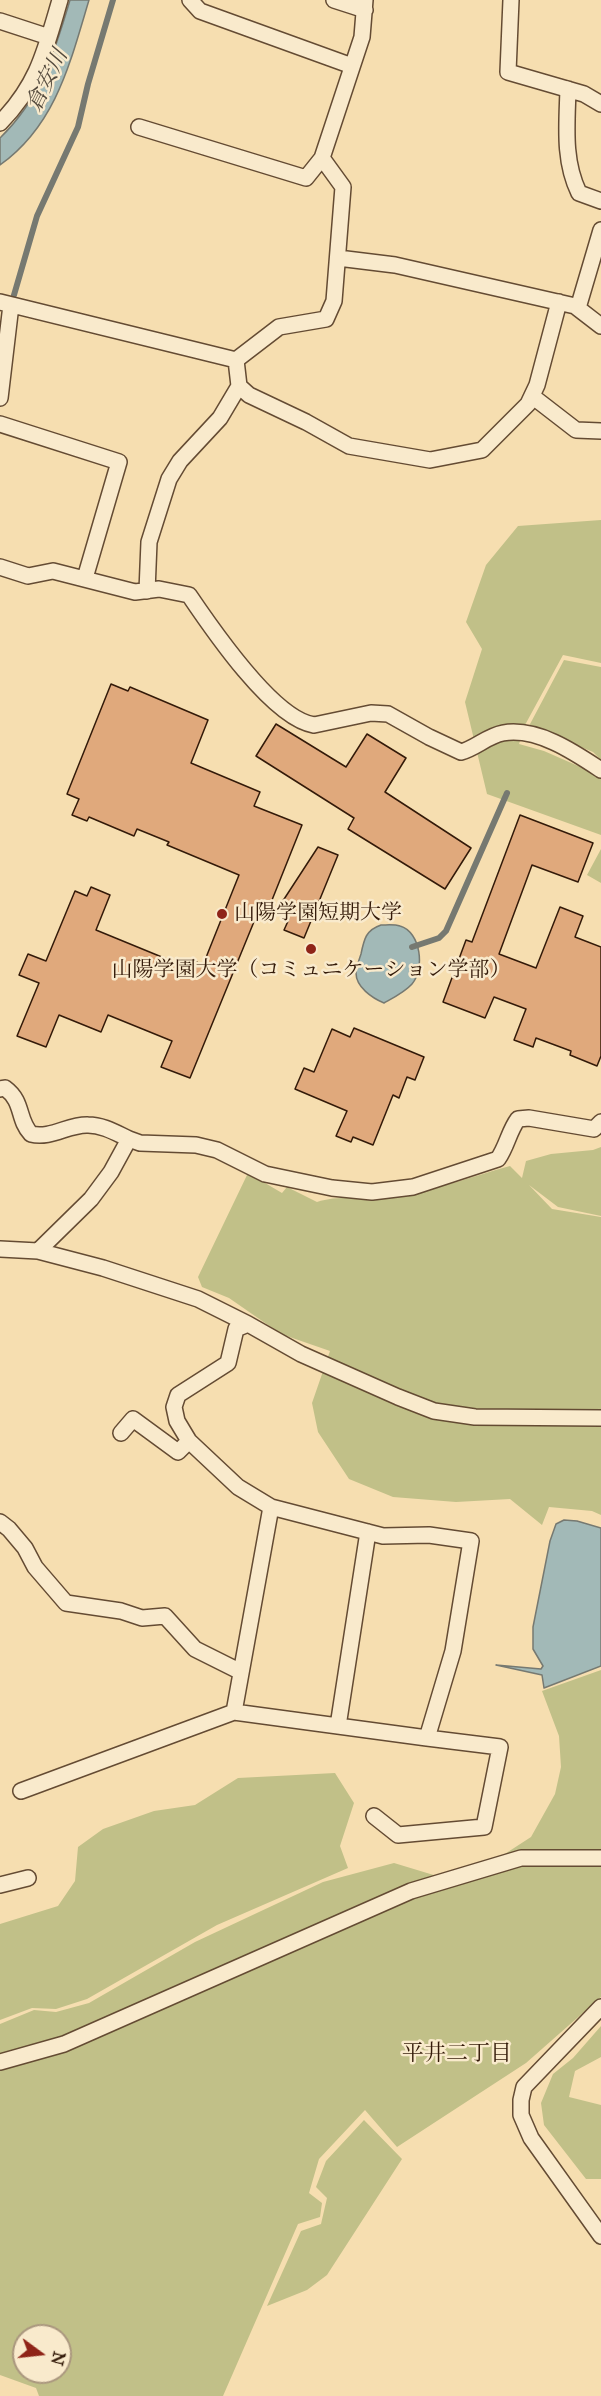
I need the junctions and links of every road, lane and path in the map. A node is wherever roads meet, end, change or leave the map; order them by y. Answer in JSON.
{"nodes":[{"id":1,"x":60,"y":0,"type":"edge"},
{"id":2,"x":190,"y":0,"type":"edge"},
{"id":3,"x":334,"y":0,"type":"edge"},
{"id":4,"x":511,"y":0,"type":"edge"},
{"id":5,"x":365,"y":5,"type":"edge"},
{"id":6,"x":0,"y":21,"type":"edge"},
{"id":7,"x":49,"y":37,"type":"junction"},
{"id":8,"x":352,"y":66,"type":"junction"},
{"id":9,"x":568,"y":89,"type":"junction"},
{"id":10,"x":601,"y":104,"type":"edge"},
{"id":11,"x":0,"y":123,"type":"edge"},
{"id":12,"x":139,"y":127,"type":"dead end"},
{"id":13,"x":322,"y":158,"type":"junction"},
{"id":14,"x":601,"y":201,"type":"edge"},
{"id":15,"x":601,"y":230,"type":"edge"},
{"id":16,"x":338,"y":258,"type":"junction"},
{"id":17,"x":559,"y":302,"type":"junction"},
{"id":18,"x":5,"y":304,"type":"edge"},
{"id":19,"x":578,"y":308,"type":"junction"},
{"id":20,"x":601,"y":326,"type":"edge"},
{"id":21,"x":237,"y":360,"type":"junction"},
{"id":22,"x":239,"y":386,"type":"junction"},
{"id":23,"x":532,"y":396,"type":"junction"},
{"id":24,"x":0,"y":398,"type":"edge"},
{"id":25,"x":0,"y":424,"type":"edge"},
{"id":26,"x":601,"y":431,"type":"edge"},
{"id":27,"x":0,"y":567,"type":"edge"},
{"id":28,"x":85,"y":578,"type":"junction"},
{"id":29,"x":147,"y":591,"type":"junction"},
{"id":30,"x":601,"y":770,"type":"edge"},
{"id":31,"x":0,"y":1089,"type":"edge"},
{"id":32,"x":601,"y":1122,"type":"edge"},
{"id":33,"x":129,"y":1139,"type":"junction"},
{"id":34,"x":0,"y":1249,"type":"edge"},
{"id":35,"x":38,"y":1251,"type":"junction"},
{"id":36,"x":248,"y":1323,"type":"junction"},
{"id":37,"x":601,"y":1418,"type":"edge"},
{"id":38,"x":121,"y":1433,"type":"dead end"},
{"id":39,"x":189,"y":1441,"type":"junction"},
{"id":40,"x":271,"y":1507,"type":"junction"},
{"id":41,"x":0,"y":1522,"type":"edge"},
{"id":42,"x":368,"y":1532,"type":"junction"},
{"id":43,"x":241,"y":1672,"type":"junction"},
{"id":44,"x":234,"y":1713,"type":"junction"},
{"id":45,"x":338,"y":1726,"type":"junction"},
{"id":46,"x":427,"y":1738,"type":"junction"},
{"id":47,"x":21,"y":1791,"type":"dead end"},
{"id":48,"x":374,"y":1816,"type":"dead end"},
{"id":49,"x":601,"y":1858,"type":"edge"},
{"id":50,"x":28,"y":1878,"type":"dead end"},
{"id":51,"x":0,"y":1885,"type":"edge"},
{"id":52,"x":601,"y":2007,"type":"edge"},
{"id":53,"x":0,"y":2062,"type":"edge"},
{"id":54,"x":601,"y":2236,"type":"edge"}],
"edges":[{"from":1,"to":7,"type":"street"},
{"from":2,"to":8,"type":"street"},
{"from":3,"to":5,"type":"street"},
{"from":4,"to":9,"type":"street"},
{"from":5,"to":8,"type":"street"},
{"from":6,"to":7,"type":"street"},
{"from":7,"to":11,"type":"street"},
{"from":8,"to":13,"type":"street"},
{"from":9,"to":10,"type":"street"},
{"from":9,"to":14,"type":"street"},
{"from":12,"to":13,"type":"street"},
{"from":13,"to":16,"type":"street"},
{"from":15,"to":19,"type":"street"},
{"from":16,"to":17,"type":"street"},
{"from":16,"to":21,"type":"street"},
{"from":17,"to":19,"type":"street"},
{"from":17,"to":23,"type":"street"},
{"from":18,"to":21,"type":"street"},
{"from":18,"to":24,"type":"street"},
{"from":19,"to":20,"type":"street"},
{"from":21,"to":22,"type":"street"},
{"from":22,"to":23,"type":"street"},
{"from":22,"to":29,"type":"street"},
{"from":23,"to":26,"type":"street"},
{"from":25,"to":28,"type":"street"},
{"from":27,"to":28,"type":"street"},
{"from":28,"to":29,"type":"street"},
{"from":29,"to":30,"type":"street"},
{"from":31,"to":33,"type":"street"},
{"from":32,"to":33,"type":"street"},
{"from":33,"to":35,"type":"street"},
{"from":34,"to":35,"type":"street"},
{"from":35,"to":36,"type":"street"},
{"from":36,"to":37,"type":"street"},
{"from":36,"to":39,"type":"street"},
{"from":38,"to":39,"type":"street"},
{"from":39,"to":40,"type":"street"},
{"from":40,"to":42,"type":"street"},
{"from":40,"to":43,"type":"street"},
{"from":41,"to":43,"type":"street"},
{"from":42,"to":45,"type":"street"},
{"from":42,"to":46,"type":"street"},
{"from":43,"to":44,"type":"street"},
{"from":44,"to":45,"type":"street"},
{"from":44,"to":47,"type":"street"},
{"from":45,"to":46,"type":"street"},
{"from":46,"to":48,"type":"street"},
{"from":49,"to":53,"type":"street"},
{"from":50,"to":51,"type":"street"},
{"from":52,"to":54,"type":"street"}]}
